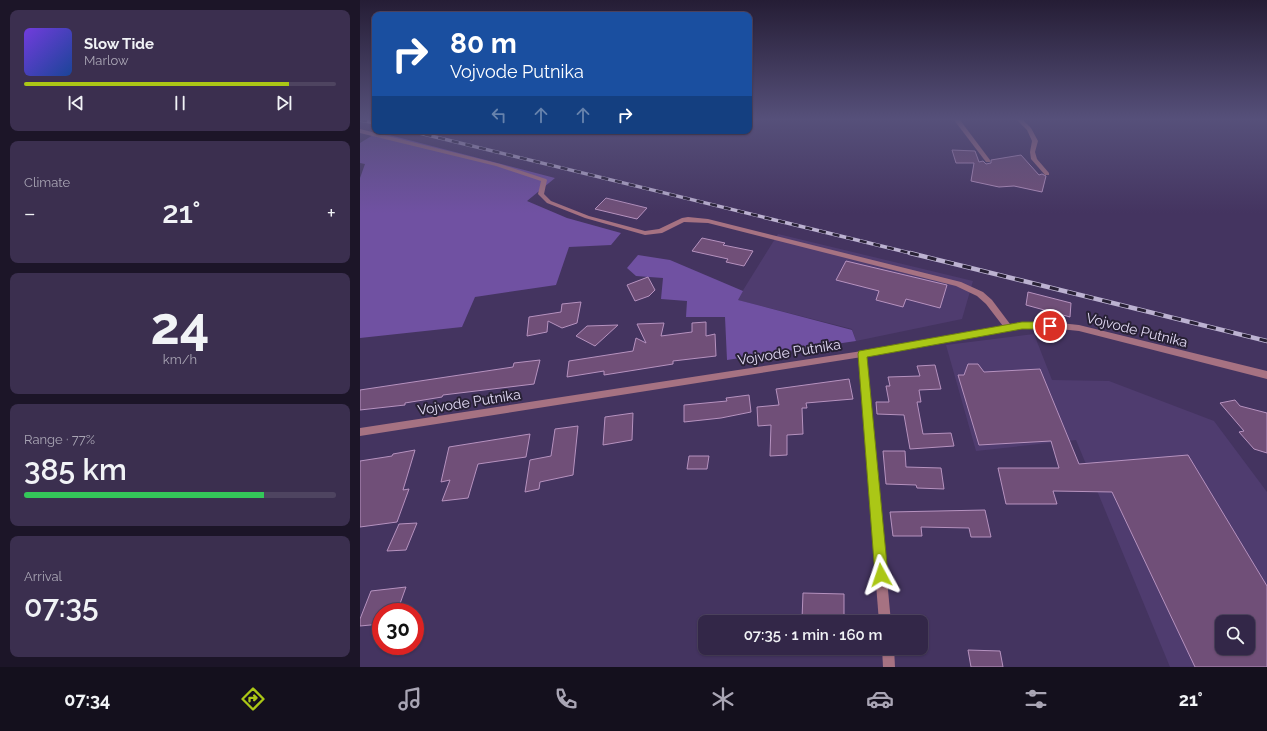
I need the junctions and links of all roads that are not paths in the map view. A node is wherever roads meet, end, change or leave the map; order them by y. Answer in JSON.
{"nodes":[{"id":1,"x":439,"y":151,"type":"edge"},
{"id":2,"x":981,"y":151,"type":"edge"},
{"id":3,"x":1032,"y":151,"type":"edge"},
{"id":4,"x":988,"y":161,"type":"dead end"},
{"id":5,"x":1047,"y":174,"type":"dead end"},
{"id":6,"x":1009,"y":328,"type":"junction"},
{"id":7,"x":862,"y":354,"type":"junction"},
{"id":8,"x":1267,"y":375,"type":"edge"},
{"id":9,"x":360,"y":432,"type":"edge"},
{"id":10,"x":884,"y":615,"type":"edge"},
{"id":11,"x":888,"y":655,"type":"edge"},
{"id":12,"x":889,"y":667,"type":"edge"}],
"edges":[{"from":1,"to":6,"type":"street"},
{"from":2,"to":4,"type":"street"},
{"from":3,"to":5,"type":"street"},
{"from":6,"to":7,"type":"street","name":"Vojvode Putnika"},
{"from":6,"to":8,"type":"street","name":"Vojvode Putnika"},
{"from":7,"to":9,"type":"street","name":"Vojvode Putnika"},
{"from":7,"to":10,"type":"street"},
{"from":11,"to":12,"type":"street"}]}
